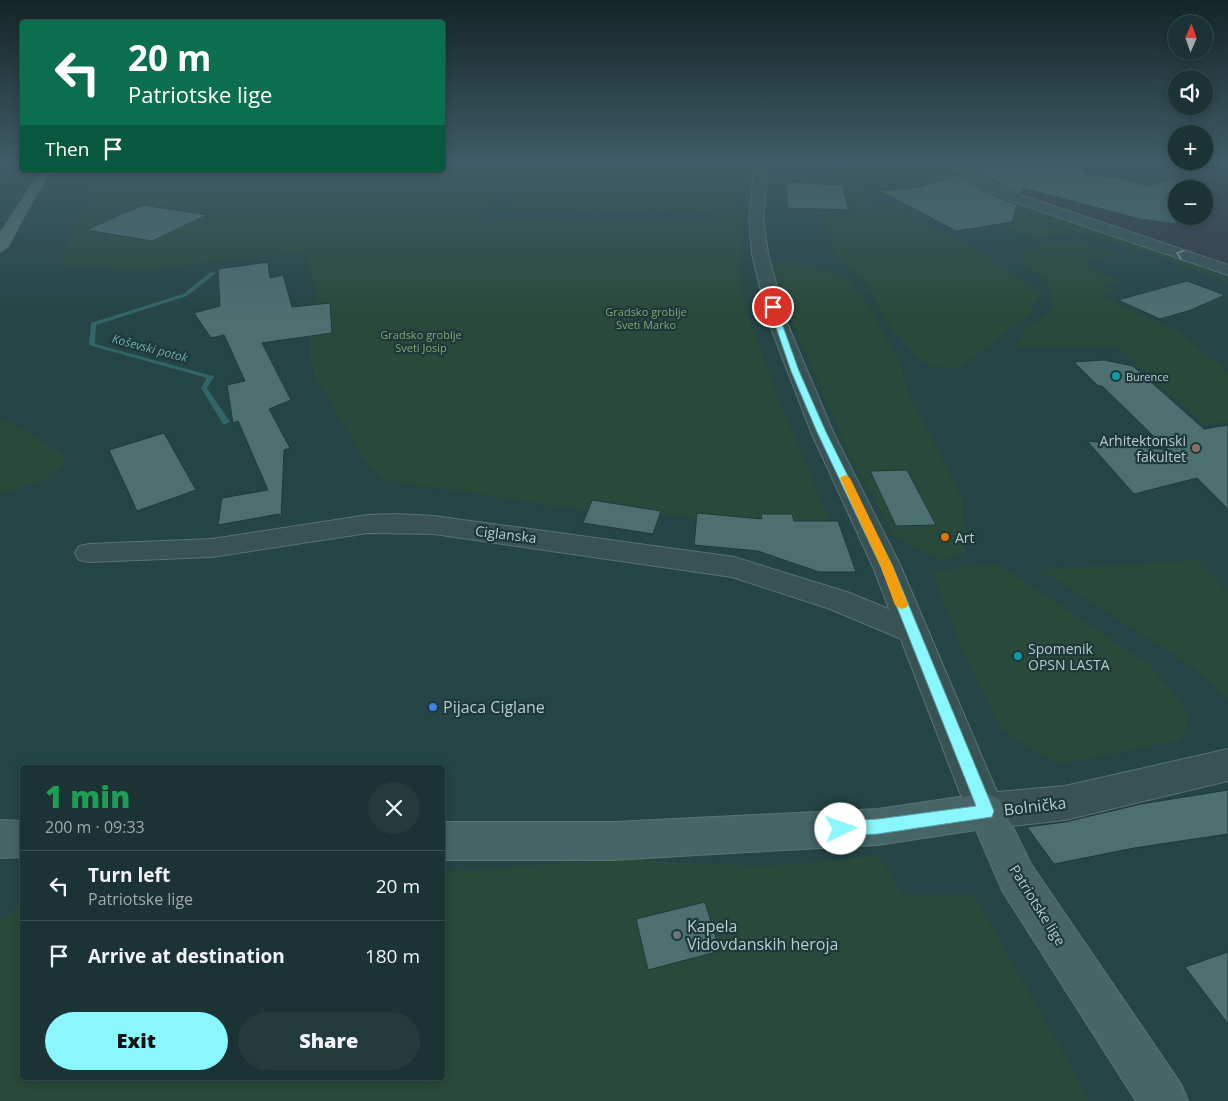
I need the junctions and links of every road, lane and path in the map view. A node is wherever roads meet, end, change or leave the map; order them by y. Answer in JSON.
{"nodes":[{"id":1,"x":19,"y":213,"type":"edge"},
{"id":2,"x":756,"y":213,"type":"edge"},
{"id":3,"x":1061,"y":213,"type":"edge"},
{"id":4,"x":0,"y":247,"type":"edge"},
{"id":5,"x":1227,"y":270,"type":"edge"},
{"id":6,"x":89,"y":553,"type":"dead end"},
{"id":7,"x":911,"y":631,"type":"junction"},
{"id":8,"x":1228,"y":765,"type":"edge"},
{"id":9,"x":986,"y":811,"type":"junction"},
{"id":10,"x":0,"y":839,"type":"edge"},
{"id":11,"x":20,"y":839,"type":"edge"},
{"id":12,"x":445,"y":841,"type":"edge"},
{"id":13,"x":1164,"y":1101,"type":"edge"}],
"edges":[{"from":1,"to":4,"type":"main road"},
{"from":2,"to":7,"type":"street","name":"Patriotske lige"},
{"from":5,"to":3,"type":"street","one_way":true},
{"from":6,"to":7,"type":"street","name":"Ciglanska"},
{"from":7,"to":9,"type":"street","name":"Patriotske lige"},
{"from":8,"to":9,"type":"street","name":"Bolnička"},
{"from":9,"to":12,"type":"main road","name":"Bolnička"},
{"from":9,"to":13,"type":"main road","name":"Patriotske lige"},
{"from":10,"to":11,"type":"main road"}]}
